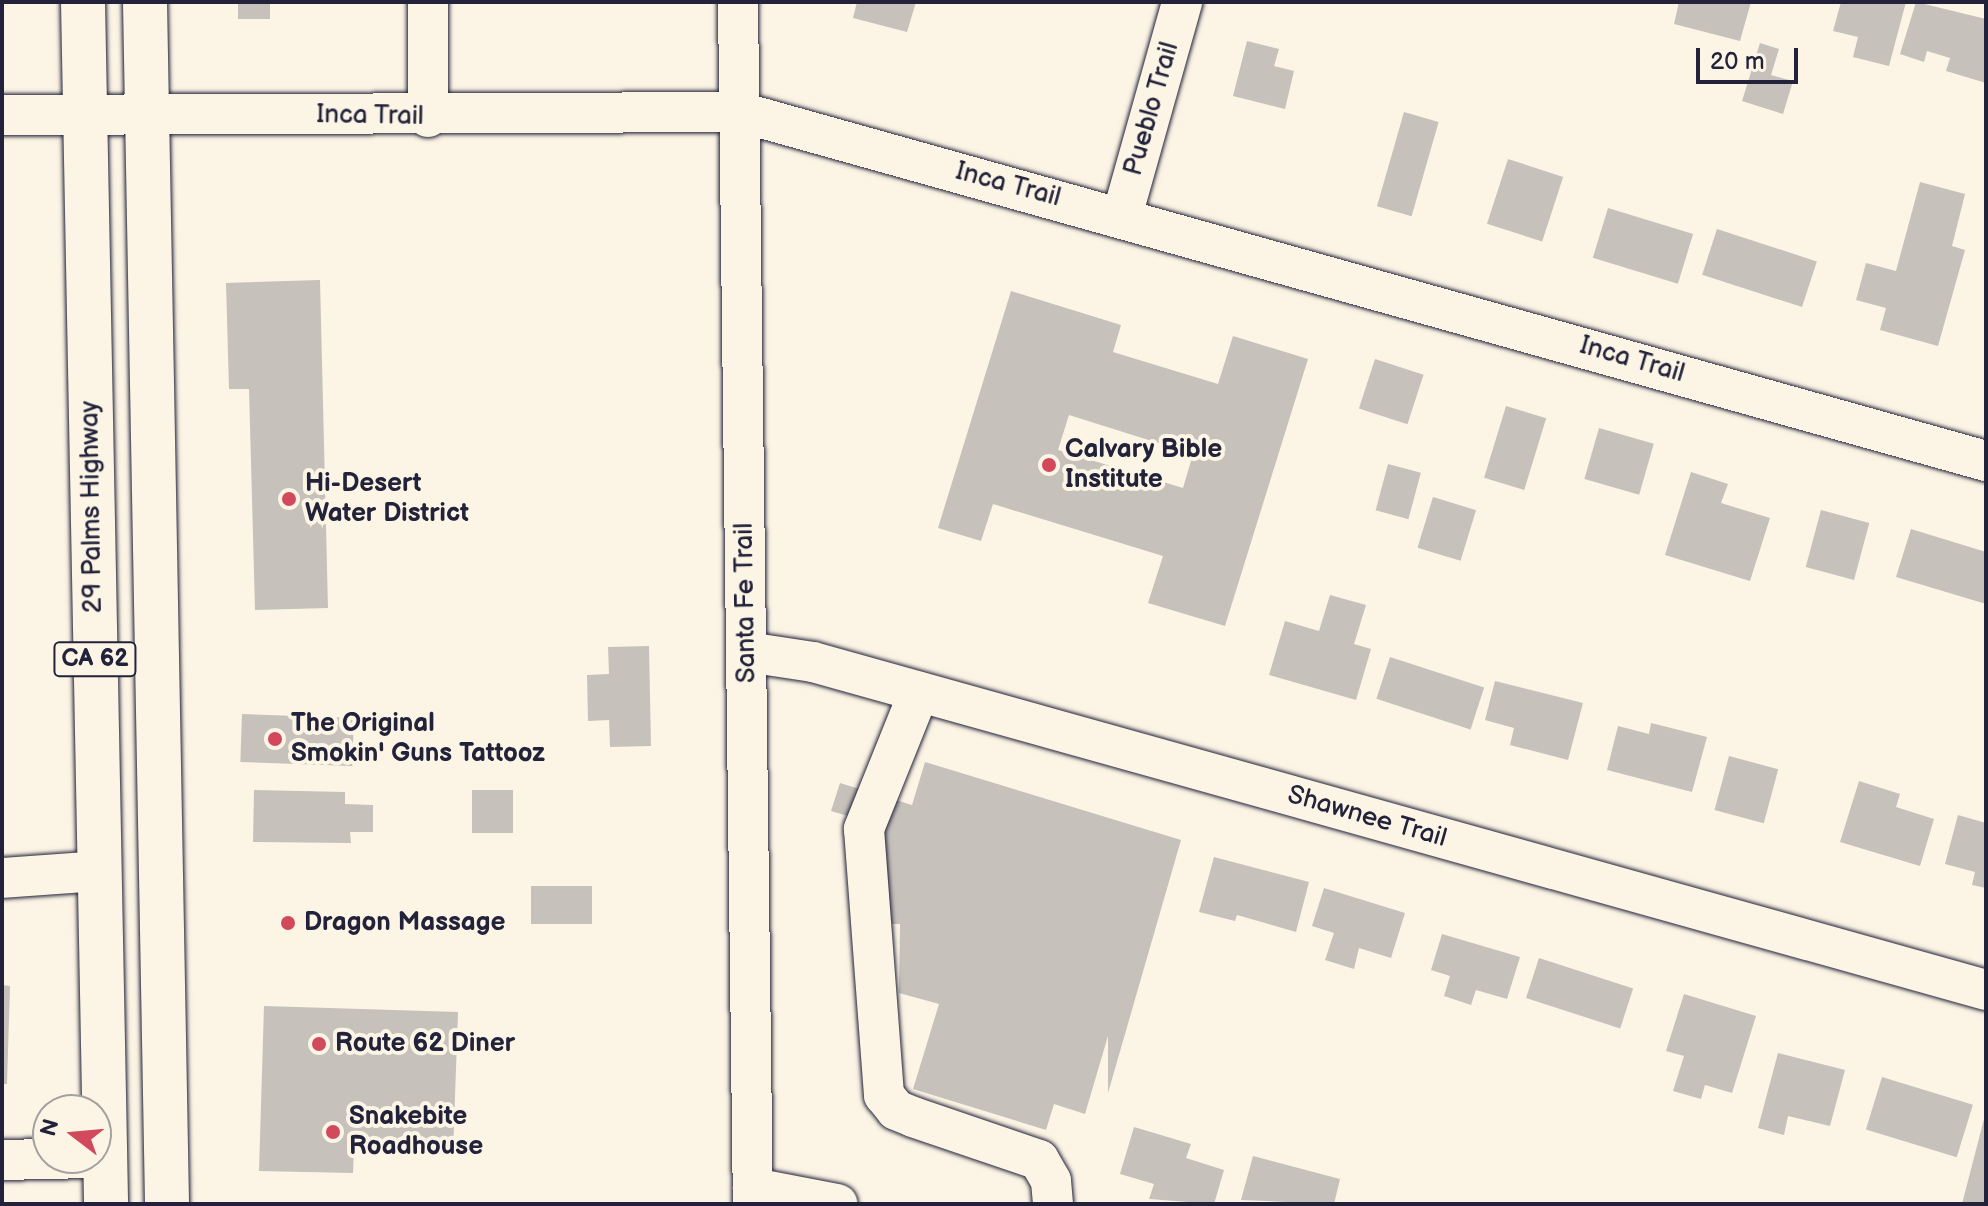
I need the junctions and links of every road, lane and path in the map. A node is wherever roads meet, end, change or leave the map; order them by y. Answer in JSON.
{"nodes":[{"id":1,"x":83,"y":2,"type":"edge"},
{"id":2,"x":145,"y":2,"type":"edge"},
{"id":3,"x":428,"y":2,"type":"edge"},
{"id":4,"x":738,"y":2,"type":"edge"},
{"id":5,"x":1182,"y":2,"type":"edge"},
{"id":6,"x":740,"y":112,"type":"junction"},
{"id":7,"x":147,"y":114,"type":"junction"},
{"id":8,"x":2,"y":115,"type":"edge"},
{"id":9,"x":85,"y":115,"type":"junction"},
{"id":10,"x":428,"y":117,"type":"junction"},
{"id":11,"x":1122,"y":216,"type":"junction"},
{"id":12,"x":1986,"y":461,"type":"edge"},
{"id":13,"x":747,"y":652,"type":"junction"},
{"id":14,"x":919,"y":692,"type":"junction"},
{"id":15,"x":99,"y":871,"type":"junction"},
{"id":16,"x":2,"y":878,"type":"edge"},
{"id":17,"x":1986,"y":990,"type":"edge"},
{"id":18,"x":97,"y":1094,"type":"edge"},
{"id":19,"x":32,"y":1159,"type":"edge"},
{"id":20,"x":2,"y":1160,"type":"edge"},
{"id":21,"x":99,"y":1174,"type":"edge"},
{"id":22,"x":753,"y":1196,"type":"edge"},
{"id":23,"x":106,"y":1204,"type":"edge"},
{"id":24,"x":167,"y":1204,"type":"edge"},
{"id":25,"x":837,"y":1204,"type":"edge"},
{"id":26,"x":1053,"y":1204,"type":"edge"}],
"edges":[{"from":1,"to":9,"type":"main road","name":"29 Palms Highway","number":"CA 62"},
{"from":2,"to":7,"type":"main road","number":"CA 62"},
{"from":3,"to":10,"type":"street"},
{"from":4,"to":6,"type":"street","name":"Santa Fe Trail"},
{"from":5,"to":11,"type":"street","name":"Pueblo Trail"},
{"from":6,"to":10,"type":"street","name":"Inca Trail"},
{"from":6,"to":11,"type":"street","name":"Inca Trail"},
{"from":6,"to":13,"type":"street","name":"Santa Fe Trail"},
{"from":7,"to":9,"type":"street","name":"Inca Trail"},
{"from":7,"to":10,"type":"street","name":"Inca Trail"},
{"from":7,"to":24,"type":"main road","number":"CA 62"},
{"from":8,"to":9,"type":"street","name":"Inca Trail"},
{"from":9,"to":15,"type":"main road","name":"29 Palms Highway","number":"CA 62"},
{"from":11,"to":12,"type":"street","name":"Inca Trail"},
{"from":13,"to":14,"type":"street","name":"Shawnee Trail"},
{"from":13,"to":22,"type":"street","name":"Santa Fe Trail"},
{"from":14,"to":17,"type":"street","name":"Shawnee Trail"},
{"from":14,"to":26,"type":"street"},
{"from":15,"to":16,"type":"street"},
{"from":15,"to":18,"type":"main road","name":"29 Palms Highway","number":"CA 62"},
{"from":19,"to":20,"type":"street"},
{"from":21,"to":23,"type":"main road","name":"29 Palms Highway","number":"CA 62"},
{"from":22,"to":25,"type":"street"}]}
